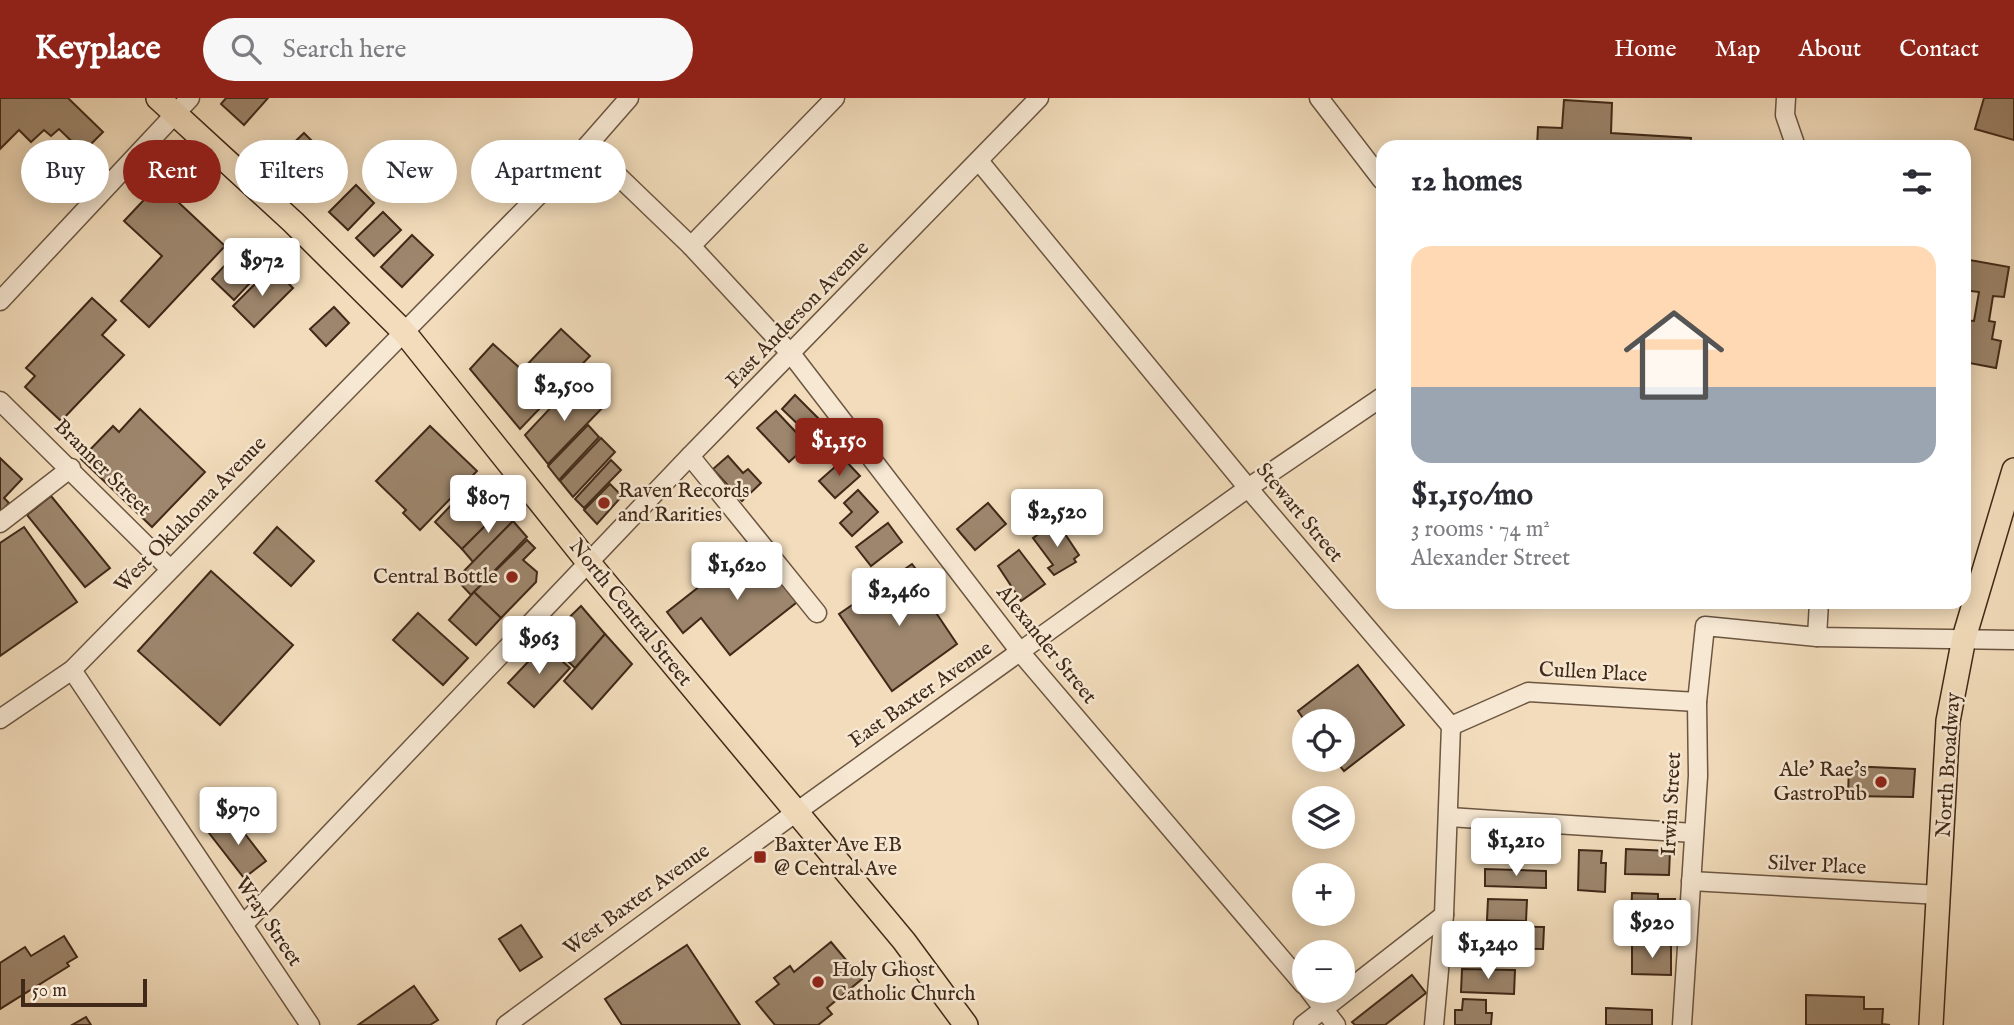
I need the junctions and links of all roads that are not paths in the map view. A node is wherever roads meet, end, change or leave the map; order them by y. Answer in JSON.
{"nodes":[{"id":1,"x":158,"y":98,"type":"edge"},
{"id":2,"x":629,"y":98,"type":"edge"},
{"id":3,"x":835,"y":98,"type":"edge"},
{"id":4,"x":1039,"y":98,"type":"edge"},
{"id":5,"x":1319,"y":98,"type":"edge"},
{"id":6,"x":1786,"y":98,"type":"edge"},
{"id":7,"x":182,"y":106,"type":"edge"},
{"id":8,"x":592,"y":140,"type":"edge"},
{"id":9,"x":1794,"y":140,"type":"edge"},
{"id":10,"x":979,"y":161,"type":"junction"},
{"id":11,"x":1376,"y":172,"type":"edge"},
{"id":12,"x":626,"y":184,"type":"edge"},
{"id":13,"x":531,"y":203,"type":"edge"},
{"id":14,"x":691,"y":246,"type":"junction"},
{"id":15,"x":0,"y":300,"type":"edge"},
{"id":16,"x":404,"y":332,"type":"junction"},
{"id":17,"x":792,"y":355,"type":"junction"},
{"id":18,"x":0,"y":401,"type":"edge"},
{"id":19,"x":1376,"y":401,"type":"edge"},
{"id":20,"x":690,"y":456,"type":"junction"},
{"id":21,"x":71,"y":468,"type":"junction"},
{"id":22,"x":2014,"y":470,"type":"edge"},
{"id":23,"x":1248,"y":488,"type":"junction"},
{"id":24,"x":0,"y":523,"type":"edge"},
{"id":25,"x":588,"y":562,"type":"junction"},
{"id":26,"x":170,"y":569,"type":"junction"},
{"id":27,"x":1819,"y":609,"type":"edge"},
{"id":28,"x":817,"y":613,"type":"dead end"},
{"id":29,"x":1817,"y":637,"type":"junction"},
{"id":30,"x":1964,"y":638,"type":"junction"},
{"id":31,"x":2014,"y":639,"type":"edge"},
{"id":32,"x":1021,"y":653,"type":"junction"},
{"id":33,"x":72,"y":670,"type":"junction"},
{"id":34,"x":1697,"y":702,"type":"junction"},
{"id":35,"x":0,"y":719,"type":"edge"},
{"id":36,"x":1451,"y":726,"type":"junction"},
{"id":37,"x":795,"y":813,"type":"junction"},
{"id":38,"x":1449,"y":817,"type":"junction"},
{"id":39,"x":1694,"y":833,"type":"junction"},
{"id":40,"x":1691,"y":881,"type":"junction"},
{"id":41,"x":1940,"y":895,"type":"junction"},
{"id":42,"x":1444,"y":915,"type":"junction"},
{"id":43,"x":243,"y":925,"type":"junction"},
{"id":44,"x":1292,"y":971,"type":"edge"},
{"id":45,"x":1320,"y":1003,"type":"edge"},
{"id":46,"x":1324,"y":1008,"type":"junction"},
{"id":47,"x":310,"y":1025,"type":"edge"},
{"id":48,"x":506,"y":1025,"type":"edge"},
{"id":49,"x":966,"y":1025,"type":"edge"},
{"id":50,"x":1303,"y":1025,"type":"edge"},
{"id":51,"x":1336,"y":1025,"type":"edge"},
{"id":52,"x":1434,"y":1025,"type":"edge"},
{"id":53,"x":1682,"y":1025,"type":"edge"},
{"id":54,"x":1931,"y":1025,"type":"edge"}],
"edges":[{"from":1,"to":7,"type":"main road","name":"North Central Street"},
{"from":2,"to":8,"type":"street","name":"West Oklahoma Avenue"},
{"from":3,"to":14,"type":"street"},
{"from":4,"to":10,"type":"street","name":"East Anderson Avenue"},
{"from":5,"to":11,"type":"street"},
{"from":6,"to":9,"type":"street"},
{"from":7,"to":15,"type":"street"},
{"from":7,"to":16,"type":"main road","name":"North Central Street"},
{"from":10,"to":17,"type":"street","name":"East Anderson Avenue"},
{"from":10,"to":23,"type":"street","name":"Stewart Street"},
{"from":12,"to":14,"type":"street","name":"Alexander Street"},
{"from":13,"to":16,"type":"street","name":"West Oklahoma Avenue"},
{"from":14,"to":17,"type":"street","name":"Alexander Street"},
{"from":16,"to":25,"type":"main road","name":"North Central Street"},
{"from":16,"to":26,"type":"street","name":"West Oklahoma Avenue"},
{"from":17,"to":20,"type":"street","name":"East Anderson Avenue"},
{"from":17,"to":32,"type":"street","name":"Alexander Street"},
{"from":18,"to":21,"type":"street","name":"Branner Street"},
{"from":19,"to":23,"type":"street","name":"East Baxter Avenue"},
{"from":20,"to":25,"type":"street","name":"East Anderson Avenue"},
{"from":20,"to":28,"type":"street"},
{"from":21,"to":24,"type":"street"},
{"from":21,"to":26,"type":"street","name":"Branner Street"},
{"from":22,"to":30,"type":"main road","name":"North Broadway"},
{"from":23,"to":32,"type":"street","name":"East Baxter Avenue"},
{"from":23,"to":36,"type":"street","name":"Stewart Street"},
{"from":25,"to":37,"type":"main road","name":"North Central Street"},
{"from":25,"to":43,"type":"street","name":"East Anderson Avenue"},
{"from":26,"to":33,"type":"street","name":"West Oklahoma Avenue"},
{"from":27,"to":29,"type":"street"},
{"from":29,"to":30,"type":"street"},
{"from":29,"to":34,"type":"street","name":"Irwin Street"},
{"from":30,"to":31,"type":"street"},
{"from":30,"to":41,"type":"main road","name":"North Broadway"},
{"from":32,"to":37,"type":"street","name":"East Baxter Avenue"},
{"from":32,"to":44,"type":"street","name":"Alexander Street"},
{"from":33,"to":35,"type":"street","name":"West Oklahoma Avenue"},
{"from":33,"to":43,"type":"street","name":"Wray Street"},
{"from":34,"to":36,"type":"street","name":"Cullen Place"},
{"from":34,"to":39,"type":"street","name":"Irwin Street"},
{"from":36,"to":38,"type":"street"},
{"from":37,"to":48,"type":"street","name":"West Baxter Avenue"},
{"from":37,"to":49,"type":"main road","name":"North Central Street"},
{"from":38,"to":39,"type":"street"},
{"from":38,"to":42,"type":"street"},
{"from":39,"to":40,"type":"street","name":"Irwin Street"},
{"from":40,"to":41,"type":"street","name":"Silver Place"},
{"from":40,"to":53,"type":"street","name":"Irwin Street"},
{"from":41,"to":54,"type":"main road","name":"North Broadway"},
{"from":42,"to":46,"type":"street"},
{"from":42,"to":52,"type":"street"},
{"from":43,"to":47,"type":"street","name":"Wray Street"},
{"from":45,"to":46,"type":"street"},
{"from":46,"to":50,"type":"street"},
{"from":46,"to":51,"type":"street"}]}
